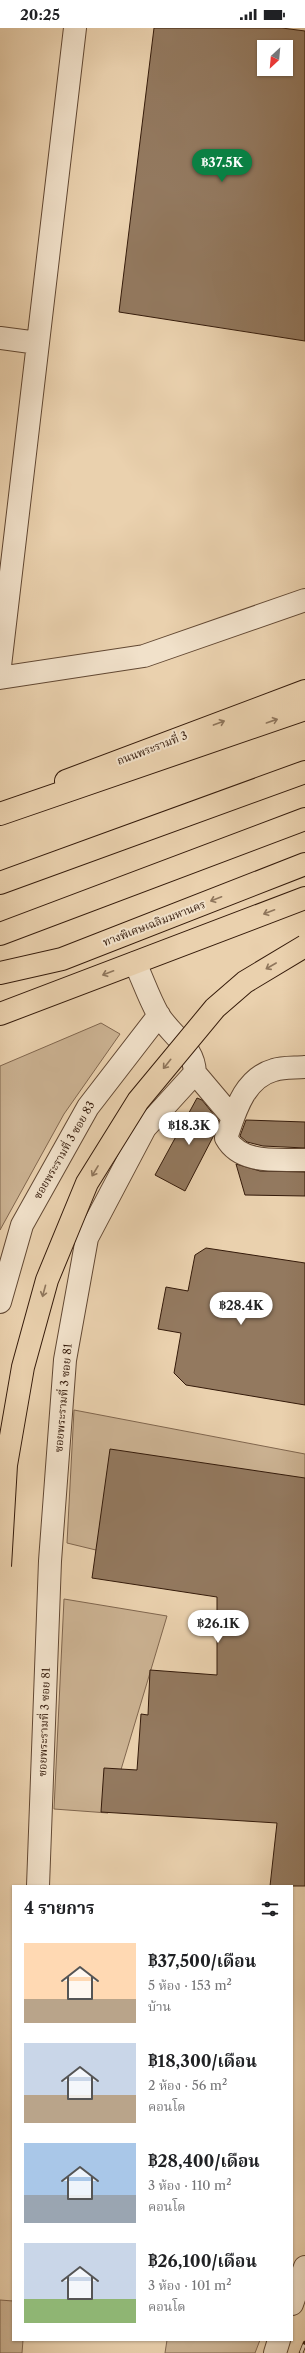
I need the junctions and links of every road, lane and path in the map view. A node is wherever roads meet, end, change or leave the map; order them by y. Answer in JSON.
{"nodes":[{"id":1,"x":75,"y":28,"type":"edge"},
{"id":2,"x":0,"y":338,"type":"edge"},
{"id":3,"x":38,"y":343,"type":"junction"},
{"id":4,"x":305,"y":600,"type":"edge"},
{"id":5,"x":0,"y":666,"type":"edge"},
{"id":6,"x":0,"y":678,"type":"edge"},
{"id":7,"x":305,"y":691,"type":"edge"},
{"id":8,"x":305,"y":709,"type":"edge"},
{"id":9,"x":305,"y":764,"type":"edge"},
{"id":10,"x":305,"y":772,"type":"edge"},
{"id":11,"x":2,"y":811,"type":"edge"},
{"id":12,"x":305,"y":819,"type":"edge"},
{"id":13,"x":305,"y":827,"type":"edge"},
{"id":14,"x":305,"y":864,"type":"edge"},
{"id":15,"x":0,"y":871,"type":"edge"},
{"id":16,"x":0,"y":883,"type":"edge"},
{"id":17,"x":305,"y":898,"type":"edge"},
{"id":18,"x":0,"y":935,"type":"edge"},
{"id":19,"x":305,"y":946,"type":"edge"},
{"id":20,"x":62,"y":959,"type":"junction"},
{"id":21,"x":135,"y":963,"type":"junction"},
{"id":22,"x":0,"y":973,"type":"edge"},
{"id":23,"x":0,"y":987,"type":"edge"},
{"id":24,"x":0,"y":1014,"type":"edge"},
{"id":25,"x":159,"y":1015,"type":"junction"},
{"id":26,"x":305,"y":1067,"type":"edge"},
{"id":27,"x":195,"y":1073,"type":"junction"},
{"id":28,"x":233,"y":1118,"type":"junction"},
{"id":29,"x":305,"y":1160,"type":"edge"},
{"id":30,"x":0,"y":1302,"type":"edge"},
{"id":31,"x":0,"y":1566,"type":"edge"},
{"id":32,"x":38,"y":1885,"type":"edge"},
{"id":33,"x":293,"y":2260,"type":"edge"},
{"id":34,"x":305,"y":2262,"type":"edge"},
{"id":35,"x":305,"y":2267,"type":"edge"},
{"id":36,"x":293,"y":2301,"type":"edge"},
{"id":37,"x":279,"y":2341,"type":"edge"},
{"id":38,"x":275,"y":2353,"type":"edge"}],
"edges":[{"from":1,"to":3,"type":"street"},
{"from":2,"to":3,"type":"street"},
{"from":3,"to":5,"type":"street"},
{"from":4,"to":6,"type":"street"},
{"from":11,"to":7,"type":"main road","name":"ถนนพระรามที่ 3","one_way":true},
{"from":11,"to":8,"type":"main road","one_way":true},
{"from":9,"to":15,"type":"main road"},
{"from":10,"to":16,"type":"main road"},
{"from":12,"to":18,"type":"main road"},
{"from":13,"to":18,"type":"main road"},
{"from":14,"to":20,"type":"main road","name":"ทางพิเศษเฉลิมมหานคร","one_way":true},
{"from":17,"to":21,"type":"main road","one_way":true},
{"from":19,"to":31,"type":"main road","one_way":true,"bridge":true},
{"from":20,"to":22,"type":"main road","name":"ทางพิเศษเฉลิมมหานคร"},
{"from":20,"to":23,"type":"main road"},
{"from":21,"to":24,"type":"main road","one_way":true},
{"from":21,"to":25,"type":"street"},
{"from":25,"to":27,"type":"street"},
{"from":25,"to":30,"type":"street","name":"ซอยพระรามที่ 3 ซอย 83"},
{"from":26,"to":28,"type":"street"},
{"from":27,"to":28,"type":"street"},
{"from":27,"to":32,"type":"street","name":"ซอยพระรามที่ 3 ซอย 81"},
{"from":28,"to":29,"type":"street"},
{"from":33,"to":34,"type":"street"},
{"from":35,"to":36,"type":"street"},
{"from":37,"to":38,"type":"street"}]}
